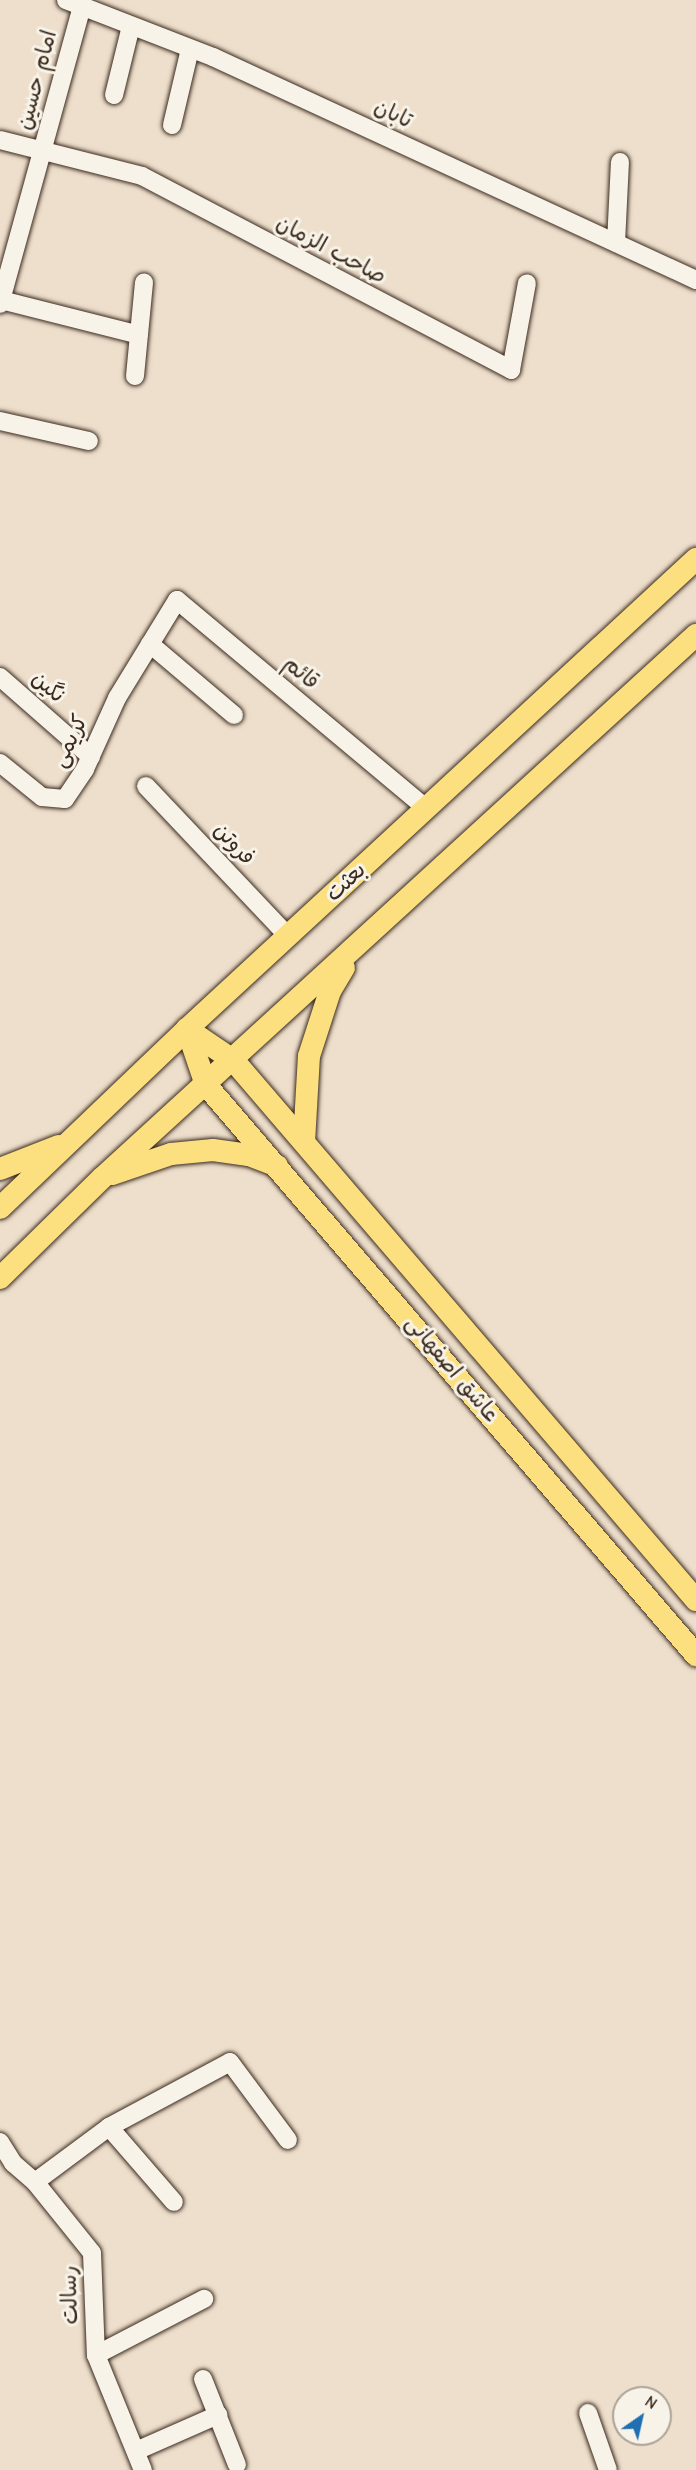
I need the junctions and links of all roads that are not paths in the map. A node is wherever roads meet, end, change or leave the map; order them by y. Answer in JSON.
{"nodes":[{"id":1,"x":74,"y":3,"type":"edge"},
{"id":2,"x":131,"y":26,"type":"junction"},
{"id":3,"x":190,"y":49,"type":"junction"},
{"id":4,"x":114,"y":95,"type":"dead end"},
{"id":5,"x":172,"y":125,"type":"dead end"},
{"id":6,"x":0,"y":140,"type":"edge"},
{"id":7,"x":43,"y":150,"type":"junction"},
{"id":8,"x":620,"y":162,"type":"dead end"},
{"id":9,"x":616,"y":243,"type":"junction"},
{"id":10,"x":696,"y":280,"type":"edge"},
{"id":11,"x":144,"y":282,"type":"dead end"},
{"id":12,"x":526,"y":283,"type":"dead end"},
{"id":13,"x":1,"y":302,"type":"edge"},
{"id":14,"x":139,"y":335,"type":"junction"},
{"id":15,"x":135,"y":376,"type":"dead end"},
{"id":16,"x":0,"y":421,"type":"edge"},
{"id":17,"x":89,"y":441,"type":"dead end"},
{"id":18,"x":696,"y":559,"type":"edge"},
{"id":19,"x":696,"y":635,"type":"edge"},
{"id":20,"x":152,"y":639,"type":"junction"},
{"id":21,"x":0,"y":677,"type":"edge"},
{"id":22,"x":234,"y":715,"type":"dead end"},
{"id":23,"x":91,"y":757,"type":"junction"},
{"id":24,"x":0,"y":763,"type":"edge"},
{"id":25,"x":146,"y":786,"type":"dead end"},
{"id":26,"x":426,"y":808,"type":"junction"},
{"id":27,"x":288,"y":936,"type":"junction"},
{"id":28,"x":360,"y":943,"type":"junction"},
{"id":29,"x":187,"y":1029,"type":"junction"},
{"id":30,"x":234,"y":1061,"type":"junction"},
{"id":31,"x":206,"y":1085,"type":"junction"},
{"id":32,"x":69,"y":1142,"type":"junction"},
{"id":33,"x":304,"y":1142,"type":"junction"},
{"id":34,"x":282,"y":1168,"type":"junction"},
{"id":35,"x":0,"y":1169,"type":"edge"},
{"id":36,"x":102,"y":1178,"type":"junction"},
{"id":37,"x":0,"y":1208,"type":"edge"},
{"id":38,"x":0,"y":1278,"type":"edge"},
{"id":39,"x":696,"y":1600,"type":"edge"},
{"id":40,"x":696,"y":1655,"type":"edge"},
{"id":41,"x":109,"y":2127,"type":"junction"},
{"id":42,"x":288,"y":2140,"type":"dead end"},
{"id":43,"x":0,"y":2142,"type":"edge"},
{"id":44,"x":35,"y":2182,"type":"junction"},
{"id":45,"x":174,"y":2202,"type":"dead end"},
{"id":46,"x":204,"y":2299,"type":"dead end"},
{"id":47,"x":96,"y":2355,"type":"junction"},
{"id":48,"x":203,"y":2379,"type":"dead end"},
{"id":49,"x":588,"y":2413,"type":"dead end"},
{"id":50,"x":218,"y":2415,"type":"junction"},
{"id":51,"x":136,"y":2451,"type":"junction"},
{"id":52,"x":237,"y":2465,"type":"dead end"},
{"id":53,"x":143,"y":2470,"type":"edge"},
{"id":54,"x":608,"y":2470,"type":"edge"}],
"edges":[{"from":1,"to":2,"type":"street","name":"تابان"},
{"from":1,"to":7,"type":"street","name":"امام حسین"},
{"from":2,"to":3,"type":"street","name":"تابان"},
{"from":2,"to":4,"type":"street"},
{"from":3,"to":5,"type":"street"},
{"from":3,"to":9,"type":"street","name":"تابان"},
{"from":6,"to":7,"type":"street"},
{"from":7,"to":12,"type":"street","name":"صاحب الزمان"},
{"from":7,"to":13,"type":"street","name":"امام حسین"},
{"from":8,"to":9,"type":"street"},
{"from":9,"to":10,"type":"street","name":"تابان"},
{"from":11,"to":14,"type":"street"},
{"from":13,"to":14,"type":"street"},
{"from":14,"to":15,"type":"street"},
{"from":16,"to":17,"type":"street"},
{"from":18,"to":26,"type":"main road","name":"بعثت"},
{"from":19,"to":28,"type":"main road"},
{"from":20,"to":22,"type":"street"},
{"from":20,"to":23,"type":"street","name":"کریمی"},
{"from":20,"to":26,"type":"street","name":"قائم"},
{"from":21,"to":23,"type":"street","name":"نگین"},
{"from":23,"to":24,"type":"street","name":"کریمی"},
{"from":25,"to":27,"type":"street","name":"فروتن"},
{"from":26,"to":27,"type":"main road","name":"بعثت"},
{"from":27,"to":29,"type":"main road","name":"بعثت"},
{"from":28,"to":30,"type":"main road"},
{"from":28,"to":33,"type":"main road"},
{"from":29,"to":30,"type":"main road","name":"عاشق اصفهانی"},
{"from":29,"to":31,"type":"main road"},
{"from":29,"to":32,"type":"main road","name":"بعثت"},
{"from":30,"to":31,"type":"main road"},
{"from":30,"to":33,"type":"main road","name":"عاشق اصفهانی"},
{"from":31,"to":34,"type":"main road","name":"عاشق اصفهانی"},
{"from":31,"to":36,"type":"main road"},
{"from":32,"to":35,"type":"main road"},
{"from":32,"to":37,"type":"main road","name":"بعثت"},
{"from":33,"to":39,"type":"main road","name":"عاشق اصفهانی"},
{"from":34,"to":36,"type":"main road"},
{"from":34,"to":40,"type":"main road","name":"عاشق اصفهانی"},
{"from":36,"to":38,"type":"main road"},
{"from":41,"to":42,"type":"street"},
{"from":41,"to":44,"type":"street"},
{"from":41,"to":45,"type":"street"},
{"from":43,"to":44,"type":"street","name":"رسالت"},
{"from":44,"to":47,"type":"street","name":"رسالت"},
{"from":46,"to":47,"type":"street"},
{"from":47,"to":51,"type":"street","name":"رسالت"},
{"from":48,"to":50,"type":"street"},
{"from":49,"to":54,"type":"street"},
{"from":50,"to":51,"type":"street"},
{"from":50,"to":52,"type":"street"},
{"from":51,"to":53,"type":"street","name":"رسالت"}]}
